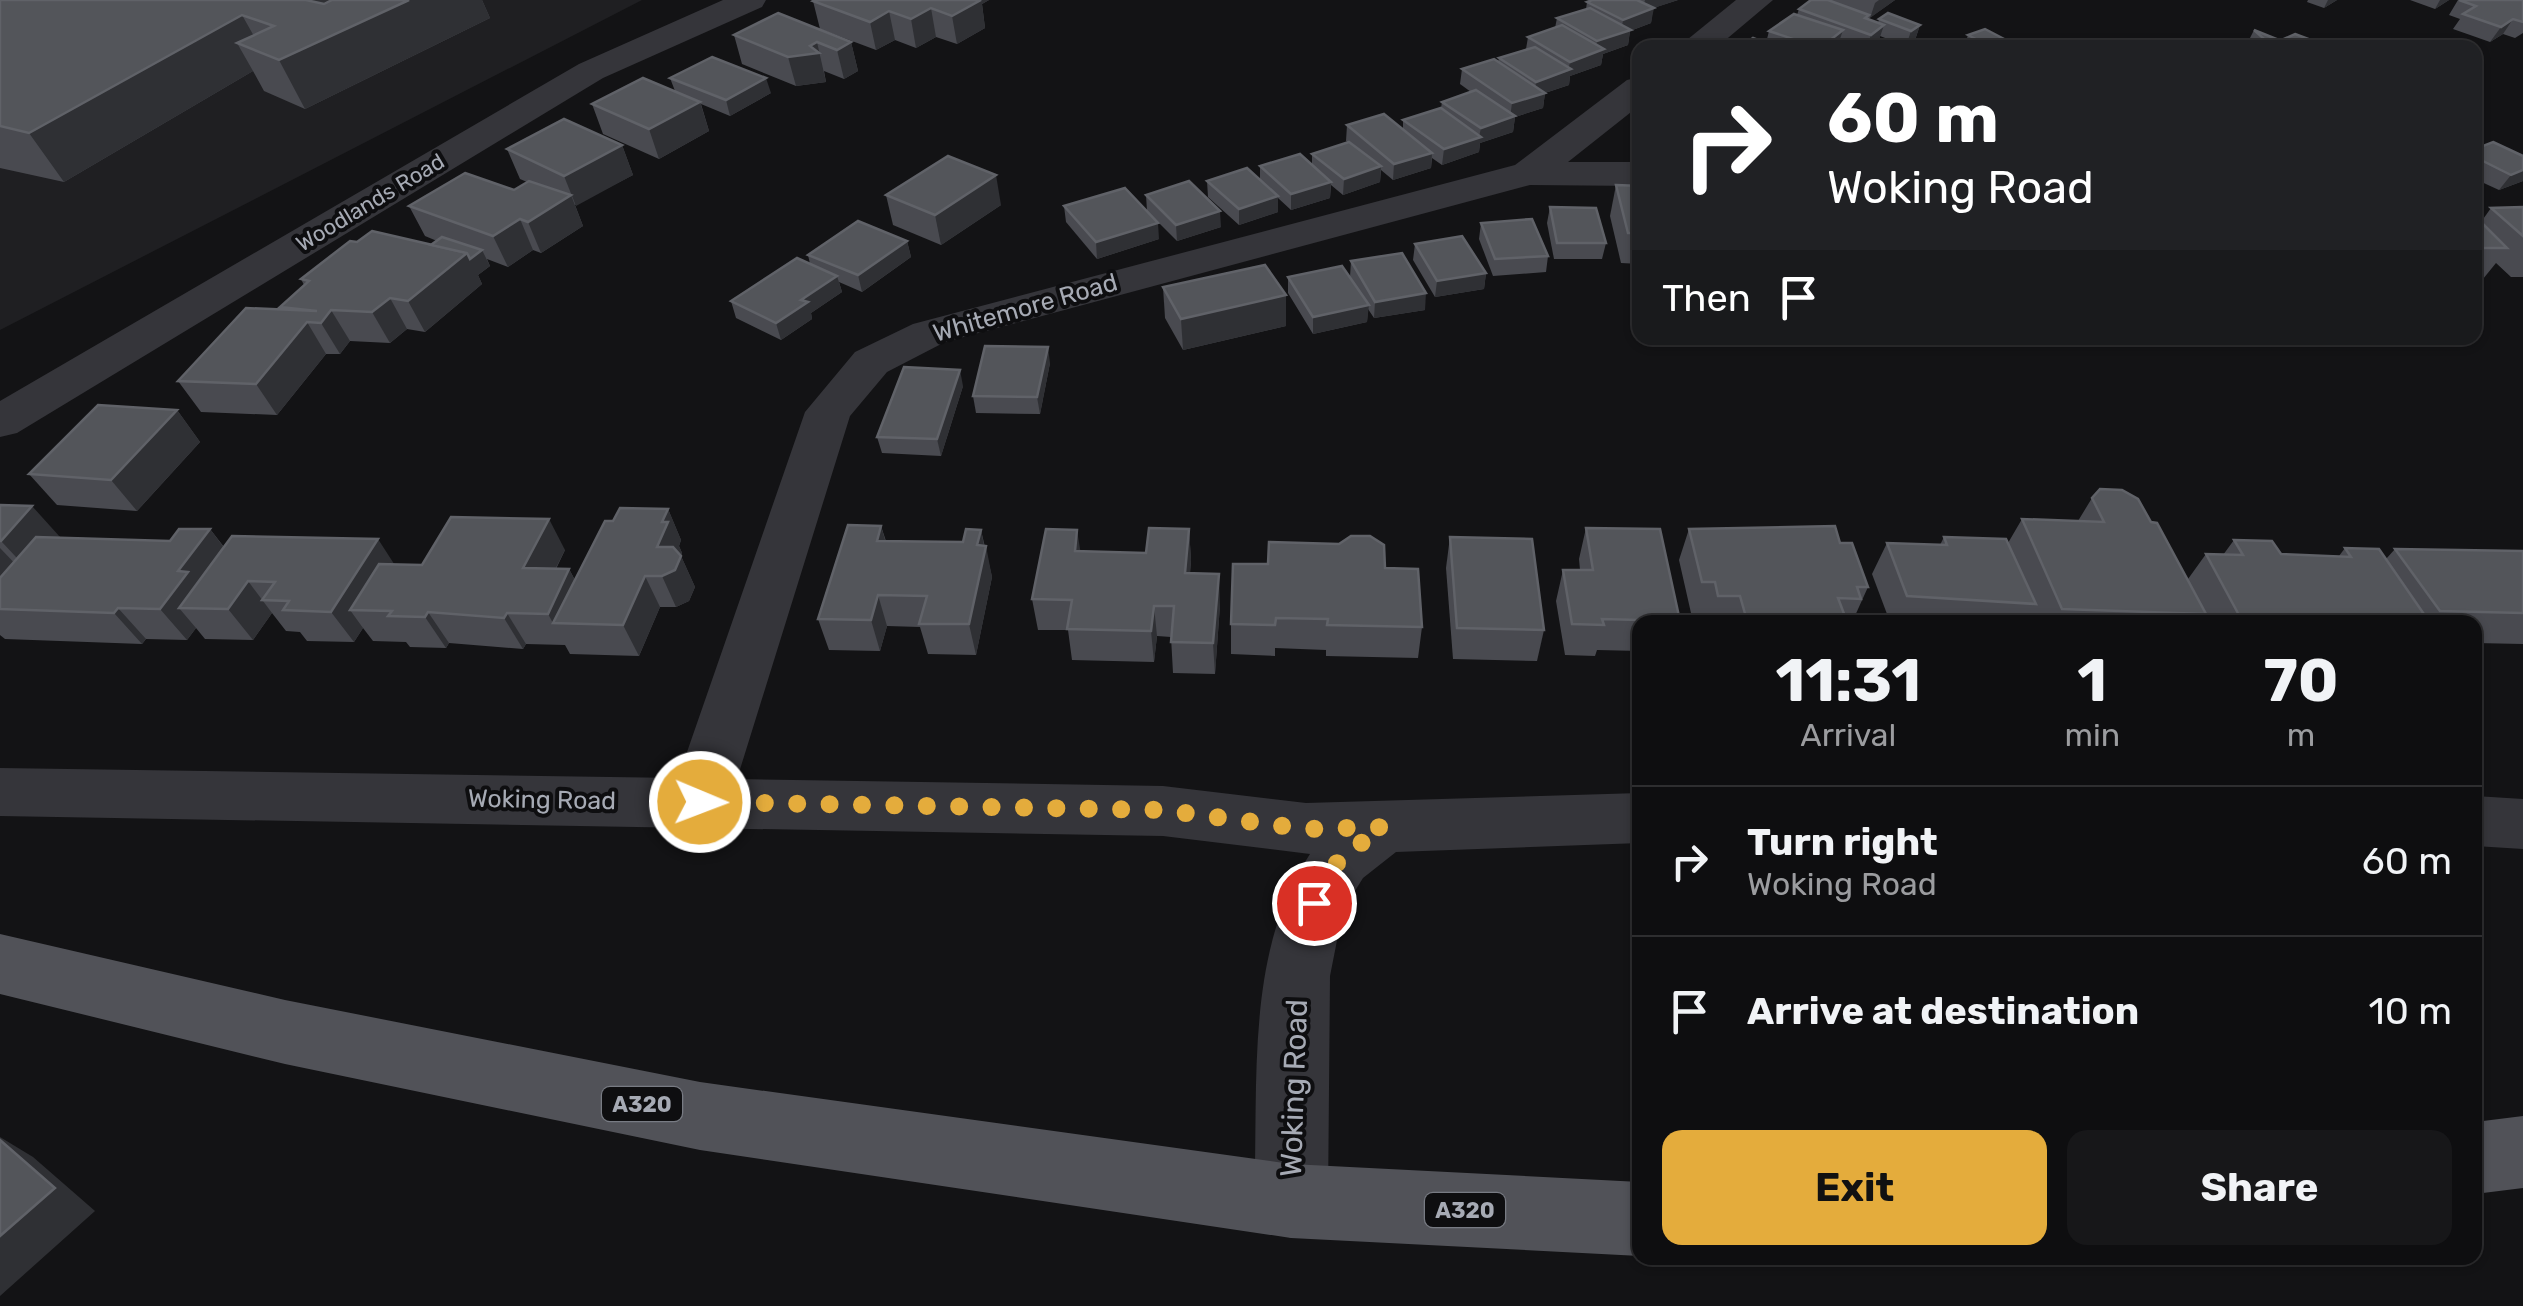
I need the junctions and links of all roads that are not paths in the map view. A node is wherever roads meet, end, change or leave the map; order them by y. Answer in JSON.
{"nodes":[{"id":1,"x":750,"y":0,"type":"edge"},
{"id":2,"x":1757,"y":0,"type":"edge"},
{"id":3,"x":1704,"y":40,"type":"edge"},
{"id":4,"x":1632,"y":94,"type":"edge"},
{"id":5,"x":1529,"y":172,"type":"junction"},
{"id":6,"x":1632,"y":174,"type":"edge"},
{"id":7,"x":0,"y":422,"type":"edge"},
{"id":8,"x":0,"y":792,"type":"edge"},
{"id":9,"x":700,"y":802,"type":"junction"},
{"id":10,"x":1632,"y":818,"type":"edge"},
{"id":11,"x":2482,"y":821,"type":"edge"},
{"id":12,"x":2523,"y":824,"type":"edge"},
{"id":13,"x":1384,"y":827,"type":"junction"},
{"id":14,"x":0,"y":964,"type":"edge"},
{"id":15,"x":2523,"y":1152,"type":"edge"},
{"id":16,"x":2482,"y":1157,"type":"edge"},
{"id":17,"x":1291,"y":1201,"type":"junction"},
{"id":18,"x":1632,"y":1218,"type":"edge"}],
"edges":[{"from":1,"to":7,"type":"street","name":"Woodlands Road"},
{"from":2,"to":3,"type":"street"},
{"from":4,"to":5,"type":"street","name":"Whitemore Road"},
{"from":5,"to":6,"type":"street","name":"Whitemore Road"},
{"from":5,"to":9,"type":"street","name":"Whitemore Road"},
{"from":8,"to":9,"type":"street","name":"Woking Road"},
{"from":9,"to":13,"type":"street","name":"Woking Road"},
{"from":10,"to":13,"type":"street","name":"Woking Road"},
{"from":11,"to":12,"type":"street"},
{"from":13,"to":17,"type":"street","name":"Woking Road"},
{"from":14,"to":17,"type":"main road","name":"Woking Road","number":"A320"},
{"from":15,"to":16,"type":"main road"},
{"from":17,"to":18,"type":"main road","name":"Woking Road","number":"A320"}]}
